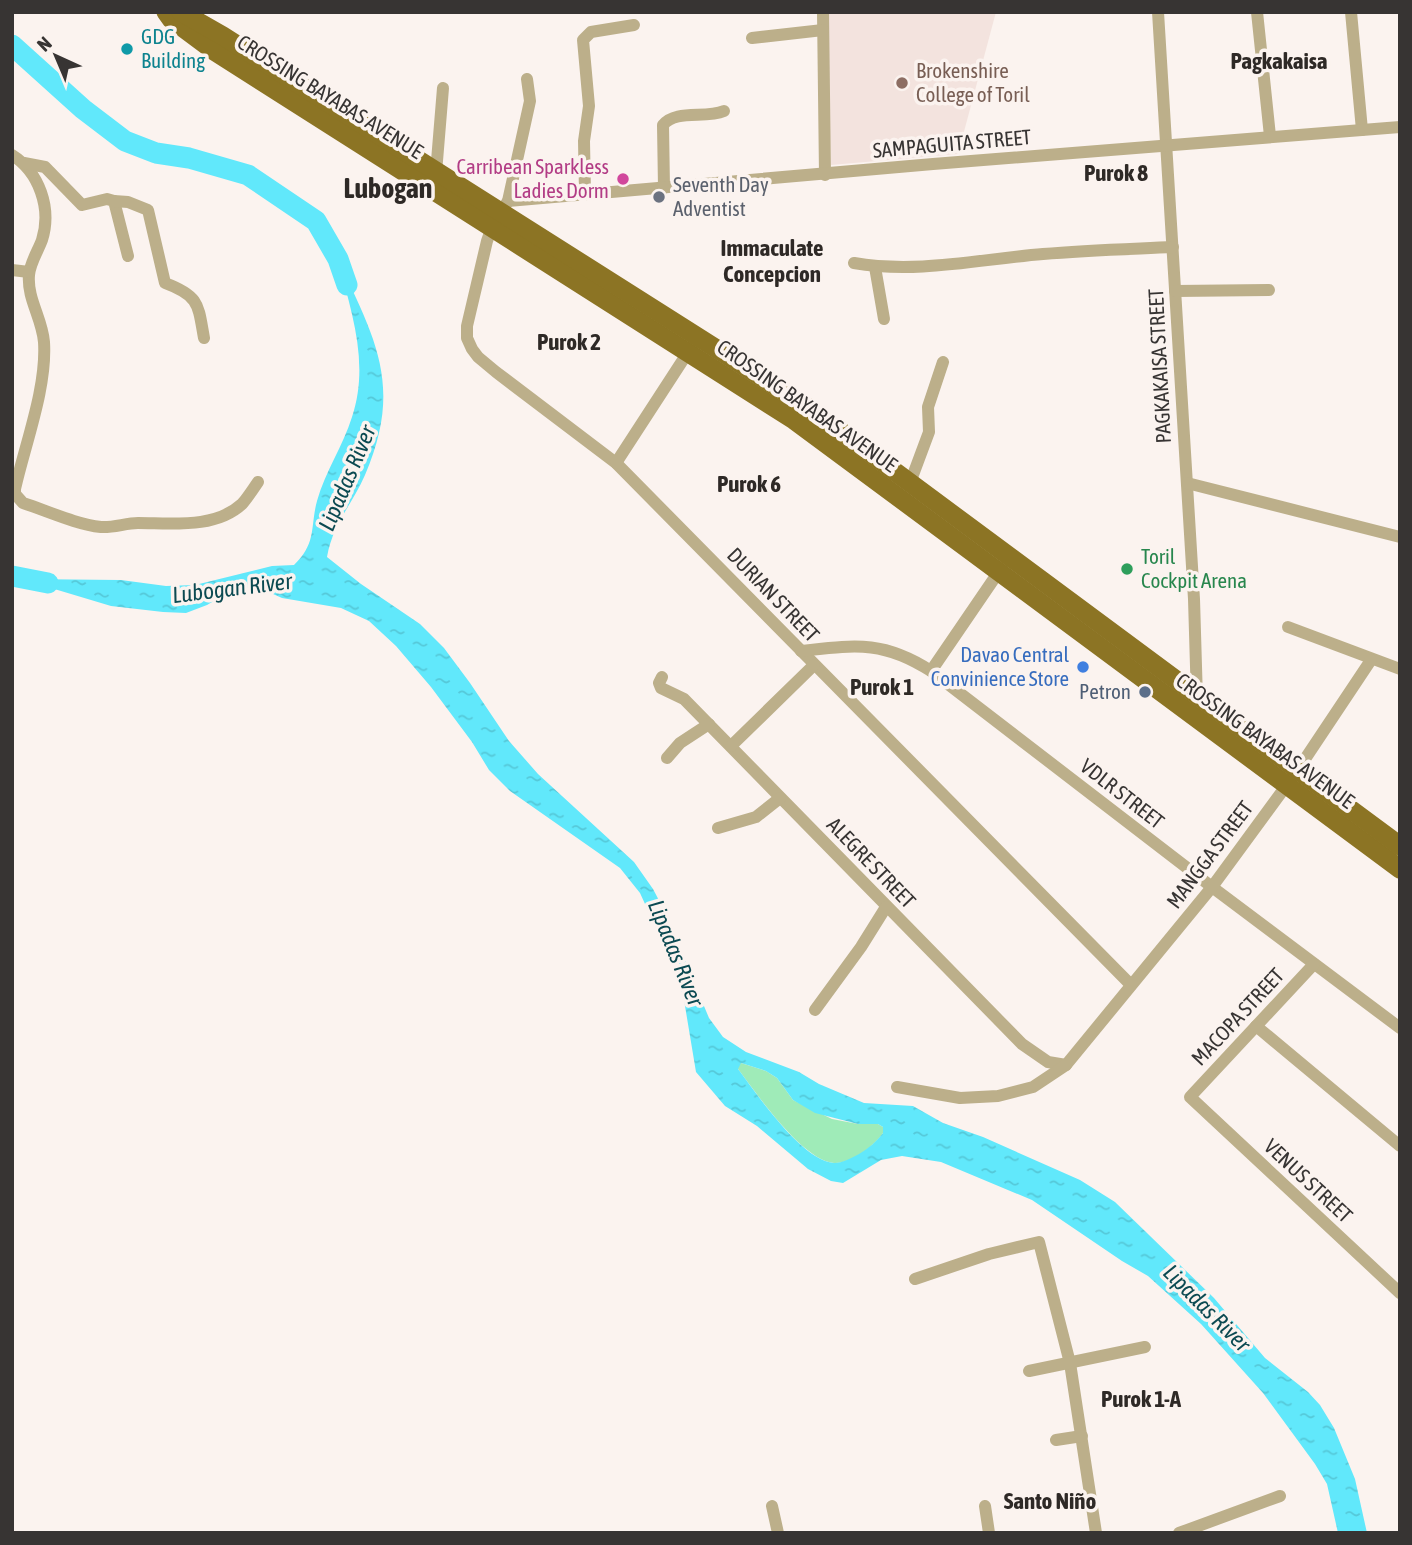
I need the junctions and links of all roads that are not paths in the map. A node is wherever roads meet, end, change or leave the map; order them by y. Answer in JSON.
{"nodes":[{"id":1,"x":166,"y":12,"type":"edge"},
{"id":2,"x":181,"y":12,"type":"edge"},
{"id":3,"x":823,"y":12,"type":"edge"},
{"id":4,"x":1158,"y":12,"type":"edge"},
{"id":5,"x":1257,"y":12,"type":"edge"},
{"id":6,"x":1351,"y":12,"type":"edge"},
{"id":7,"x":634,"y":25,"type":"dead end"},
{"id":8,"x":823,"y":30,"type":"junction"},
{"id":9,"x":752,"y":38,"type":"dead end"},
{"id":10,"x":527,"y":79,"type":"dead end"},
{"id":11,"x":443,"y":88,"type":"dead end"},
{"id":12,"x":724,"y":111,"type":"dead end"},
{"id":13,"x":1400,"y":127,"type":"edge"},
{"id":14,"x":1362,"y":130,"type":"junction"},
{"id":15,"x":1270,"y":136,"type":"junction"},
{"id":16,"x":1168,"y":146,"type":"junction"},
{"id":17,"x":12,"y":155,"type":"edge"},
{"id":18,"x":24,"y":163,"type":"junction"},
{"id":19,"x":436,"y":173,"type":"junction"},
{"id":20,"x":825,"y":174,"type":"junction"},
{"id":21,"x":664,"y":188,"type":"junction"},
{"id":22,"x":585,"y":194,"type":"junction"},
{"id":23,"x":114,"y":201,"type":"junction"},
{"id":24,"x":500,"y":214,"type":"junction"},
{"id":25,"x":1173,"y":247,"type":"junction"},
{"id":26,"x":128,"y":256,"type":"dead end"},
{"id":27,"x":854,"y":263,"type":"dead end"},
{"id":28,"x":875,"y":267,"type":"junction"},
{"id":29,"x":12,"y":270,"type":"edge"},
{"id":30,"x":29,"y":272,"type":"junction"},
{"id":31,"x":1269,"y":290,"type":"dead end"},
{"id":32,"x":1175,"y":291,"type":"junction"},
{"id":33,"x":884,"y":319,"type":"dead end"},
{"id":34,"x":204,"y":338,"type":"dead end"},
{"id":35,"x":693,"y":344,"type":"junction"},
{"id":36,"x":943,"y":362,"type":"dead end"},
{"id":37,"x":617,"y":463,"type":"junction"},
{"id":38,"x":258,"y":482,"type":"dead end"},
{"id":39,"x":910,"y":483,"type":"junction"},
{"id":40,"x":1187,"y":483,"type":"junction"},
{"id":41,"x":1400,"y":537,"type":"edge"},
{"id":42,"x":1004,"y":564,"type":"junction"},
{"id":43,"x":1288,"y":627,"type":"dead end"},
{"id":44,"x":801,"y":651,"type":"junction"},
{"id":45,"x":1371,"y":660,"type":"junction"},
{"id":46,"x":814,"y":665,"type":"junction"},
{"id":47,"x":1400,"y":670,"type":"edge"},
{"id":48,"x":931,"y":671,"type":"junction"},
{"id":49,"x":662,"y":677,"type":"dead end"},
{"id":50,"x":1197,"y":697,"type":"junction"},
{"id":51,"x":1196,"y":718,"type":"junction"},
{"id":52,"x":709,"y":724,"type":"junction"},
{"id":53,"x":731,"y":747,"type":"junction"},
{"id":54,"x":667,"y":758,"type":"dead end"},
{"id":55,"x":1292,"y":778,"type":"junction"},
{"id":56,"x":780,"y":798,"type":"junction"},
{"id":57,"x":718,"y":828,"type":"dead end"},
{"id":58,"x":1400,"y":846,"type":"edge"},
{"id":59,"x":1400,"y":869,"type":"edge"},
{"id":60,"x":1212,"y":887,"type":"junction"},
{"id":61,"x":886,"y":907,"type":"junction"},
{"id":62,"x":1314,"y":964,"type":"junction"},
{"id":63,"x":1131,"y":985,"type":"junction"},
{"id":64,"x":816,"y":1010,"type":"dead end"},
{"id":65,"x":1256,"y":1026,"type":"junction"},
{"id":66,"x":1400,"y":1028,"type":"edge"},
{"id":67,"x":1066,"y":1065,"type":"junction"},
{"id":68,"x":897,"y":1087,"type":"dead end"},
{"id":69,"x":1190,"y":1097,"type":"joint"},
{"id":70,"x":1400,"y":1146,"type":"edge"},
{"id":71,"x":915,"y":1279,"type":"dead end"},
{"id":72,"x":1400,"y":1293,"type":"edge"},
{"id":73,"x":1145,"y":1347,"type":"dead end"},
{"id":74,"x":1070,"y":1363,"type":"junction"},
{"id":75,"x":1029,"y":1371,"type":"dead end"},
{"id":76,"x":1082,"y":1436,"type":"junction"},
{"id":77,"x":1056,"y":1440,"type":"dead end"},
{"id":78,"x":1280,"y":1496,"type":"dead end"},
{"id":79,"x":772,"y":1506,"type":"dead end"},
{"id":80,"x":985,"y":1506,"type":"dead end"},
{"id":81,"x":778,"y":1533,"type":"edge"},
{"id":82,"x":989,"y":1533,"type":"edge"},
{"id":83,"x":1096,"y":1533,"type":"edge"},
{"id":84,"x":1179,"y":1533,"type":"edge"}],
"edges":[{"from":1,"to":24,"type":"main road","name":"CROSSING BAYABAS AVENUE"},
{"from":2,"to":19,"type":"main road","name":"CROSSING BAYABAS AVENUE"},
{"from":3,"to":8,"type":"street"},
{"from":4,"to":16,"type":"street","name":"PAGKAKAISA STREET"},
{"from":5,"to":15,"type":"street"},
{"from":6,"to":14,"type":"street"},
{"from":7,"to":22,"type":"street"},
{"from":8,"to":9,"type":"street"},
{"from":8,"to":20,"type":"street"},
{"from":10,"to":24,"type":"street","name":"DURIAN STREET"},
{"from":11,"to":19,"type":"street"},
{"from":12,"to":21,"type":"street"},
{"from":13,"to":14,"type":"street","name":"SAMPAGUITA STREET"},
{"from":14,"to":15,"type":"street","name":"SAMPAGUITA STREET"},
{"from":15,"to":16,"type":"street","name":"SAMPAGUITA STREET"},
{"from":16,"to":20,"type":"street","name":"SAMPAGUITA STREET"},
{"from":16,"to":25,"type":"street","name":"PAGKAKAISA STREET"},
{"from":17,"to":18,"type":"street"},
{"from":18,"to":23,"type":"street"},
{"from":18,"to":30,"type":"street"},
{"from":19,"to":24,"type":"main road","name":"CROSSING BAYABAS AVENUE"},
{"from":20,"to":21,"type":"street","name":"SAMPAGUITA STREET"},
{"from":21,"to":22,"type":"street","name":"SAMPAGUITA STREET"},
{"from":22,"to":24,"type":"street","name":"SAMPAGUITA STREET"},
{"from":23,"to":26,"type":"street"},
{"from":23,"to":34,"type":"street"},
{"from":24,"to":35,"type":"main road","name":"CROSSING BAYABAS AVENUE"},
{"from":24,"to":37,"type":"street","name":"DURIAN STREET"},
{"from":25,"to":28,"type":"street"},
{"from":25,"to":32,"type":"street","name":"PAGKAKAISA STREET"},
{"from":27,"to":28,"type":"street"},
{"from":28,"to":33,"type":"street"},
{"from":29,"to":30,"type":"street"},
{"from":30,"to":38,"type":"street"},
{"from":31,"to":32,"type":"street"},
{"from":32,"to":40,"type":"street","name":"PAGKAKAISA STREET"},
{"from":35,"to":37,"type":"street"},
{"from":35,"to":39,"type":"main road","name":"CROSSING BAYABAS AVENUE"},
{"from":35,"to":42,"type":"main road","name":"CROSSING BAYABAS AVENUE"},
{"from":36,"to":39,"type":"street"},
{"from":37,"to":44,"type":"street","name":"DURIAN STREET"},
{"from":39,"to":42,"type":"main road","name":"CROSSING BAYABAS AVENUE"},
{"from":40,"to":41,"type":"street"},
{"from":40,"to":50,"type":"street","name":"PAGKAKAISA STREET"},
{"from":42,"to":48,"type":"street"},
{"from":42,"to":50,"type":"main road","name":"CROSSING BAYABAS AVENUE"},
{"from":42,"to":51,"type":"main road","name":"CROSSING BAYABAS AVENUE"},
{"from":43,"to":45,"type":"street"},
{"from":44,"to":46,"type":"street","name":"DURIAN STREET"},
{"from":44,"to":48,"type":"street","name":"VDLR STREET"},
{"from":45,"to":47,"type":"street"},
{"from":45,"to":55,"type":"street","name":"MANGGA STREET"},
{"from":46,"to":53,"type":"street"},
{"from":46,"to":63,"type":"street","name":"DURIAN STREET"},
{"from":48,"to":60,"type":"street","name":"VDLR STREET"},
{"from":49,"to":52,"type":"street","name":"ALEGRE STREET"},
{"from":50,"to":51,"type":"street","name":"PAGKAKAISA STREET"},
{"from":50,"to":55,"type":"main road","name":"CROSSING BAYABAS AVENUE"},
{"from":51,"to":55,"type":"main road","name":"CROSSING BAYABAS AVENUE"},
{"from":52,"to":53,"type":"street","name":"ALEGRE STREET"},
{"from":52,"to":54,"type":"street"},
{"from":53,"to":56,"type":"street","name":"ALEGRE STREET"},
{"from":55,"to":58,"type":"main road","name":"CROSSING BAYABAS AVENUE"},
{"from":55,"to":59,"type":"main road","name":"CROSSING BAYABAS AVENUE"},
{"from":55,"to":60,"type":"street","name":"MANGGA STREET"},
{"from":56,"to":57,"type":"street"},
{"from":56,"to":61,"type":"street","name":"ALEGRE STREET"},
{"from":60,"to":62,"type":"street","name":"VDLR STREET"},
{"from":60,"to":63,"type":"street","name":"MANGGA STREET"},
{"from":61,"to":64,"type":"street"},
{"from":61,"to":67,"type":"street","name":"ALEGRE STREET"},
{"from":62,"to":65,"type":"street","name":"MACOPA STREET"},
{"from":62,"to":66,"type":"street","name":"VDLR STREET"},
{"from":63,"to":67,"type":"street","name":"MANGGA STREET"},
{"from":65,"to":69,"type":"street","name":"MACOPA STREET"},
{"from":65,"to":70,"type":"street"},
{"from":67,"to":68,"type":"street","name":"MANGGA STREET"},
{"from":69,"to":72,"type":"street","name":"VENUS STREET"},
{"from":71,"to":74,"type":"street"},
{"from":73,"to":74,"type":"street"},
{"from":74,"to":75,"type":"street"},
{"from":74,"to":76,"type":"street"},
{"from":76,"to":77,"type":"street"},
{"from":76,"to":83,"type":"street"},
{"from":78,"to":84,"type":"street"},
{"from":79,"to":81,"type":"street"},
{"from":80,"to":82,"type":"street"}]}
